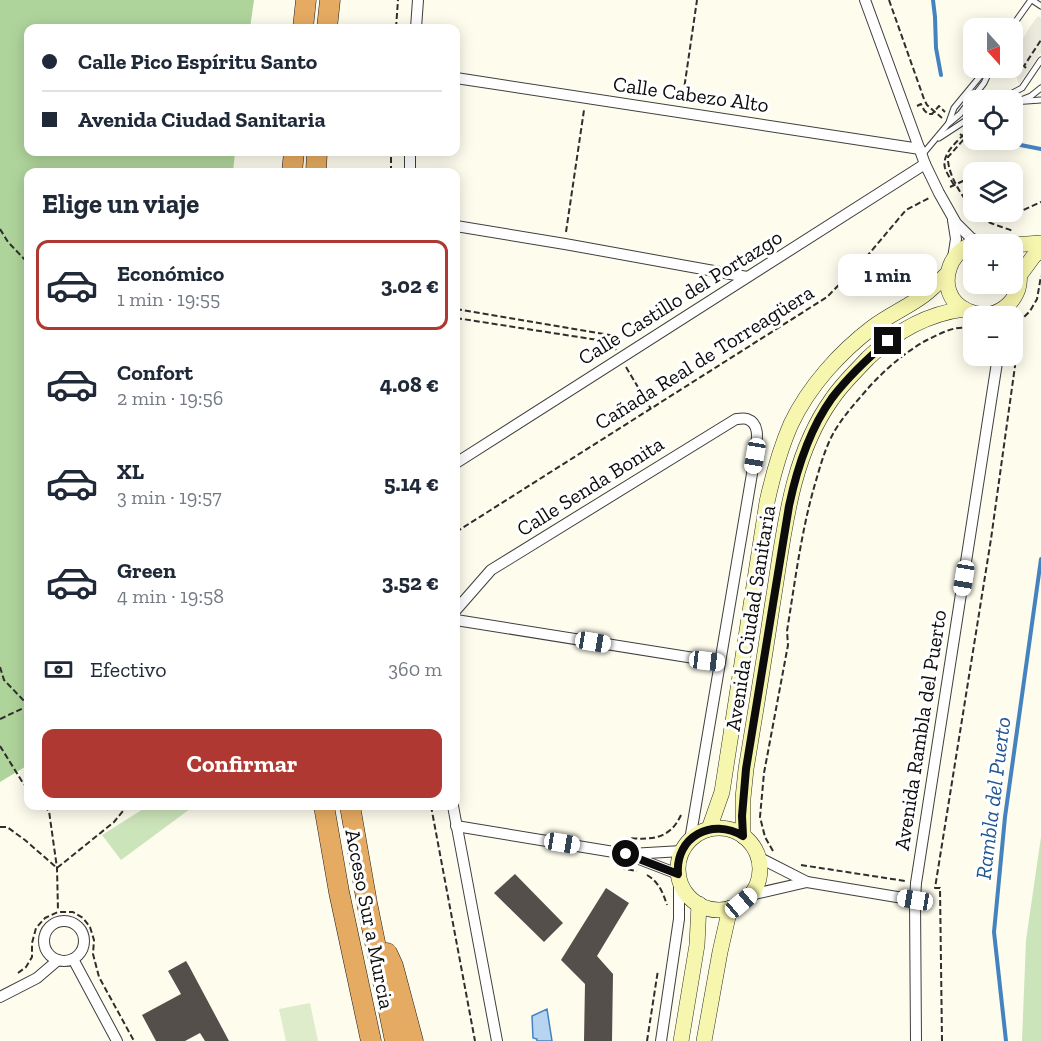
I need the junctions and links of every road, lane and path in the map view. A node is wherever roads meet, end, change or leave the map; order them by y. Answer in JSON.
{"nodes":[{"id":1,"x":306,"y":0,"type":"edge"},
{"id":2,"x":330,"y":0,"type":"edge"},
{"id":3,"x":398,"y":0,"type":"edge"},
{"id":4,"x":418,"y":0,"type":"edge"},
{"id":5,"x":698,"y":0,"type":"edge"},
{"id":6,"x":862,"y":0,"type":"edge"},
{"id":7,"x":889,"y":0,"type":"edge"},
{"id":8,"x":1032,"y":0,"type":"edge"},
{"id":9,"x":1041,"y":6,"type":"edge"},
{"id":10,"x":1018,"y":18,"type":"edge"},
{"id":11,"x":303,"y":24,"type":"edge"},
{"id":12,"x":327,"y":24,"type":"edge"},
{"id":13,"x":396,"y":24,"type":"edge"},
{"id":14,"x":416,"y":24,"type":"edge"},
{"id":15,"x":1041,"y":60,"type":"edge"},
{"id":16,"x":980,"y":78,"type":"edge"},
{"id":17,"x":986,"y":78,"type":"edge"},
{"id":18,"x":460,"y":79,"type":"edge"},
{"id":19,"x":1041,"y":88,"type":"edge"},
{"id":20,"x":1018,"y":90,"type":"edge"},
{"id":21,"x":585,"y":98,"type":"junction"},
{"id":22,"x":1023,"y":99,"type":"edge"},
{"id":23,"x":1041,"y":100,"type":"edge"},
{"id":24,"x":1023,"y":101,"type":"edge"},
{"id":25,"x":681,"y":111,"type":"junction"},
{"id":26,"x":906,"y":111,"type":"junction"},
{"id":27,"x":934,"y":112,"type":"junction"},
{"id":28,"x":951,"y":117,"type":"junction"},
{"id":29,"x":963,"y":122,"type":"edge"},
{"id":30,"x":948,"y":124,"type":"junction"},
{"id":31,"x":953,"y":128,"type":"junction"},
{"id":32,"x":963,"y":136,"type":"edge"},
{"id":33,"x":963,"y":138,"type":"edge"},
{"id":34,"x":933,"y":143,"type":"junction"},
{"id":35,"x":922,"y":156,"type":"junction"},
{"id":36,"x":963,"y":181,"type":"edge"},
{"id":37,"x":956,"y":184,"type":"junction"},
{"id":38,"x":939,"y":193,"type":"junction"},
{"id":39,"x":963,"y":196,"type":"edge"},
{"id":40,"x":1041,"y":202,"type":"edge"},
{"id":41,"x":1023,"y":210,"type":"edge"},
{"id":42,"x":952,"y":217,"type":"junction"},
{"id":43,"x":988,"y":222,"type":"edge"},
{"id":44,"x":460,"y":227,"type":"edge"},
{"id":45,"x":0,"y":229,"type":"edge"},
{"id":46,"x":966,"y":234,"type":"edge"},
{"id":47,"x":1006,"y":234,"type":"edge"},
{"id":48,"x":1023,"y":240,"type":"edge"},
{"id":49,"x":1041,"y":243,"type":"edge"},
{"id":50,"x":565,"y":244,"type":"junction"},
{"id":51,"x":1041,"y":249,"type":"edge"},
{"id":52,"x":963,"y":251,"type":"edge"},
{"id":53,"x":24,"y":259,"type":"edge"},
{"id":54,"x":950,"y":267,"type":"junction"},
{"id":55,"x":1023,"y":271,"type":"edge"},
{"id":56,"x":1041,"y":276,"type":"edge"},
{"id":57,"x":747,"y":277,"type":"junction"},
{"id":58,"x":963,"y":308,"type":"edge"},
{"id":59,"x":963,"y":309,"type":"edge"},
{"id":60,"x":460,"y":310,"type":"edge"},
{"id":61,"x":460,"y":319,"type":"edge"},
{"id":62,"x":963,"y":329,"type":"edge"},
{"id":63,"x":625,"y":355,"type":"junction"},
{"id":64,"x":996,"y":366,"type":"edge"},
{"id":65,"x":651,"y":409,"type":"junction"},
{"id":66,"x":460,"y":460,"type":"edge"},
{"id":67,"x":460,"y":529,"type":"edge"},
{"id":68,"x":460,"y":605,"type":"edge"},
{"id":69,"x":460,"y":621,"type":"edge"},
{"id":70,"x":719,"y":662,"type":"junction"},
{"id":71,"x":0,"y":667,"type":"edge"},
{"id":72,"x":24,"y":702,"type":"edge"},
{"id":73,"x":24,"y":708,"type":"edge"},
{"id":74,"x":0,"y":719,"type":"edge"},
{"id":75,"x":0,"y":746,"type":"edge"},
{"id":76,"x":24,"y":784,"type":"edge"},
{"id":77,"x":48,"y":810,"type":"edge"},
{"id":78,"x":124,"y":810,"type":"edge"},
{"id":79,"x":325,"y":810,"type":"edge"},
{"id":80,"x":351,"y":810,"type":"edge"},
{"id":81,"x":433,"y":810,"type":"edge"},
{"id":82,"x":454,"y":810,"type":"edge"},
{"id":83,"x":683,"y":810,"type":"dead end"},
{"id":84,"x":456,"y":826,"type":"junction"},
{"id":85,"x":0,"y":827,"type":"edge"},
{"id":86,"x":709,"y":829,"type":"junction"},
{"id":87,"x":743,"y":836,"type":"junction"},
{"id":88,"x":686,"y":845,"type":"junction"},
{"id":89,"x":626,"y":854,"type":"junction"},
{"id":90,"x":775,"y":854,"type":"dead end"},
{"id":91,"x":758,"y":857,"type":"junction"},
{"id":92,"x":793,"y":864,"type":"dead end"},
{"id":93,"x":57,"y":868,"type":"junction"},
{"id":94,"x":679,"y":877,"type":"junction"},
{"id":95,"x":807,"y":882,"type":"junction"},
{"id":96,"x":916,"y":883,"type":"junction"},
{"id":97,"x":750,"y":896,"type":"junction"},
{"id":98,"x":915,"y":900,"type":"junction"},
{"id":99,"x":367,"y":903,"type":"junction"},
{"id":100,"x":699,"y":904,"type":"junction"},
{"id":101,"x":667,"y":906,"type":"dead end"},
{"id":102,"x":730,"y":908,"type":"junction"},
{"id":103,"x":58,"y":912,"type":"dead end"},
{"id":104,"x":73,"y":959,"type":"junction"},
{"id":105,"x":58,"y":960,"type":"junction"},
{"id":106,"x":659,"y":965,"type":"dead end"},
{"id":107,"x":357,"y":980,"type":"junction"},
{"id":108,"x":0,"y":997,"type":"edge"},
{"id":109,"x":705,"y":1037,"type":"edge"},
{"id":110,"x":117,"y":1041,"type":"edge"},
{"id":111,"x":359,"y":1041,"type":"edge"},
{"id":112,"x":371,"y":1041,"type":"edge"},
{"id":113,"x":395,"y":1041,"type":"edge"},
{"id":114,"x":413,"y":1041,"type":"edge"},
{"id":115,"x":474,"y":1041,"type":"edge"},
{"id":116,"x":497,"y":1041,"type":"edge"},
{"id":117,"x":647,"y":1041,"type":"edge"},
{"id":118,"x":661,"y":1041,"type":"edge"},
{"id":119,"x":681,"y":1041,"type":"edge"},
{"id":120,"x":916,"y":1041,"type":"edge"},
{"id":121,"x":942,"y":1041,"type":"edge"}],
"edges":[{"from":1,"to":11,"type":"highway"},
{"from":2,"to":12,"type":"highway"},
{"from":3,"to":13,"type":"path"},
{"from":4,"to":14,"type":"street"},
{"from":5,"to":25,"type":"path"},
{"from":6,"to":26,"type":"street"},
{"from":7,"to":27,"type":"path"},
{"from":8,"to":9,"type":"lane"},
{"from":8,"to":10,"type":"lane"},
{"from":15,"to":20,"type":"lane"},
{"from":16,"to":28,"type":"lane"},
{"from":17,"to":30,"type":"lane"},
{"from":18,"to":21,"type":"street","name":"Calle Cabezo Alto"},
{"from":19,"to":22,"type":"lane"},
{"from":21,"to":25,"type":"street","name":"Calle Cabezo Alto"},
{"from":21,"to":50,"type":"path"},
{"from":23,"to":24,"type":"lane"},
{"from":25,"to":35,"type":"street","name":"Calle Cabezo Alto"},
{"from":26,"to":27,"type":"path"},
{"from":26,"to":35,"type":"street"},
{"from":27,"to":28,"type":"path"},
{"from":27,"to":30,"type":"path"},
{"from":28,"to":30,"type":"lane"},
{"from":29,"to":31,"type":"lane"},
{"from":30,"to":34,"type":"lane"},
{"from":31,"to":32,"type":"path"},
{"from":31,"to":34,"type":"lane"},
{"from":33,"to":37,"type":"path"},
{"from":34,"to":35,"type":"lane"},
{"from":35,"to":38,"type":"street"},
{"from":35,"to":57,"type":"street","name":"Calle Castillo del Portazgo"},
{"from":36,"to":37,"type":"path"},
{"from":37,"to":38,"type":"path","name":"Cañada Real de Torreagüera"},
{"from":37,"to":39,"type":"path"},
{"from":38,"to":42,"type":"street"},
{"from":38,"to":65,"type":"path","name":"Cañada Real de Torreagüera"},
{"from":40,"to":41,"type":"path"},
{"from":42,"to":46,"type":"street"},
{"from":42,"to":54,"type":"street"},
{"from":43,"to":47,"type":"path"},
{"from":44,"to":50,"type":"street"},
{"from":45,"to":53,"type":"path"},
{"from":48,"to":49,"type":"street"},
{"from":50,"to":57,"type":"street"},
{"from":51,"to":55,"type":"street"},
{"from":52,"to":54,"type":"street","name":"Avenida Ciudad Sanitaria"},
{"from":54,"to":58,"type":"street"},
{"from":54,"to":86,"type":"street","name":"Avenida Ciudad Sanitaria"},
{"from":56,"to":121,"type":"path"},
{"from":57,"to":63,"type":"street","name":"Calle Castillo del Portazgo"},
{"from":59,"to":87,"type":"street","name":"Avenida Ciudad Sanitaria"},
{"from":60,"to":63,"type":"path"},
{"from":61,"to":63,"type":"path"},
{"from":62,"to":90,"type":"path"},
{"from":63,"to":65,"type":"path"},
{"from":63,"to":66,"type":"street","name":"Calle Castillo del Portazgo"},
{"from":64,"to":96,"type":"street","name":"Avenida Rambla del Puerto"},
{"from":65,"to":67,"type":"path","name":"Cañada Real de Torreagüera"},
{"from":68,"to":70,"type":"street","name":"Calle Senda Bonita"},
{"from":69,"to":70,"type":"street"},
{"from":70,"to":88,"type":"street"},
{"from":71,"to":72,"type":"path"},
{"from":73,"to":74,"type":"path"},
{"from":75,"to":76,"type":"path"},
{"from":77,"to":93,"type":"path"},
{"from":78,"to":93,"type":"path"},
{"from":79,"to":107,"type":"highway","name":"Acceso Sur a Murcia"},
{"from":80,"to":99,"type":"highway","name":"Acceso Sur a Murcia"},
{"from":81,"to":115,"type":"path"},
{"from":82,"to":84,"type":"street"},
{"from":83,"to":89,"type":"path"},
{"from":84,"to":89,"type":"street"},
{"from":84,"to":116,"type":"street"},
{"from":85,"to":93,"type":"path"},
{"from":86,"to":87,"type":"street"},
{"from":86,"to":88,"type":"street"},
{"from":87,"to":91,"type":"street"},
{"from":88,"to":89,"type":"street"},
{"from":88,"to":94,"type":"street"},
{"from":89,"to":94,"type":"street"},
{"from":89,"to":101,"type":"path"},
{"from":91,"to":95,"type":"street"},
{"from":91,"to":97,"type":"street"},
{"from":92,"to":96,"type":"path"},
{"from":93,"to":103,"type":"path"},
{"from":94,"to":100,"type":"street"},
{"from":94,"to":118,"type":"street"},
{"from":95,"to":97,"type":"street"},
{"from":95,"to":98,"type":"street"},
{"from":96,"to":98,"type":"street","name":"Avenida Rambla del Puerto"},
{"from":97,"to":102,"type":"street"},
{"from":98,"to":120,"type":"street","name":"Avenida Rambla del Puerto"},
{"from":99,"to":113,"type":"highway","name":"Acceso Sur a Murcia"},
{"from":99,"to":114,"type":"highway"},
{"from":100,"to":102,"type":"street"},
{"from":100,"to":119,"type":"street"},
{"from":102,"to":109,"type":"street"},
{"from":104,"to":105,"type":"street"},
{"from":104,"to":105,"type":"street"},
{"from":104,"to":110,"type":"street"},
{"from":105,"to":108,"type":"street"},
{"from":106,"to":117,"type":"path"},
{"from":107,"to":111,"type":"highway"},
{"from":107,"to":112,"type":"highway","name":"Acceso Sur a Murcia"}]}
